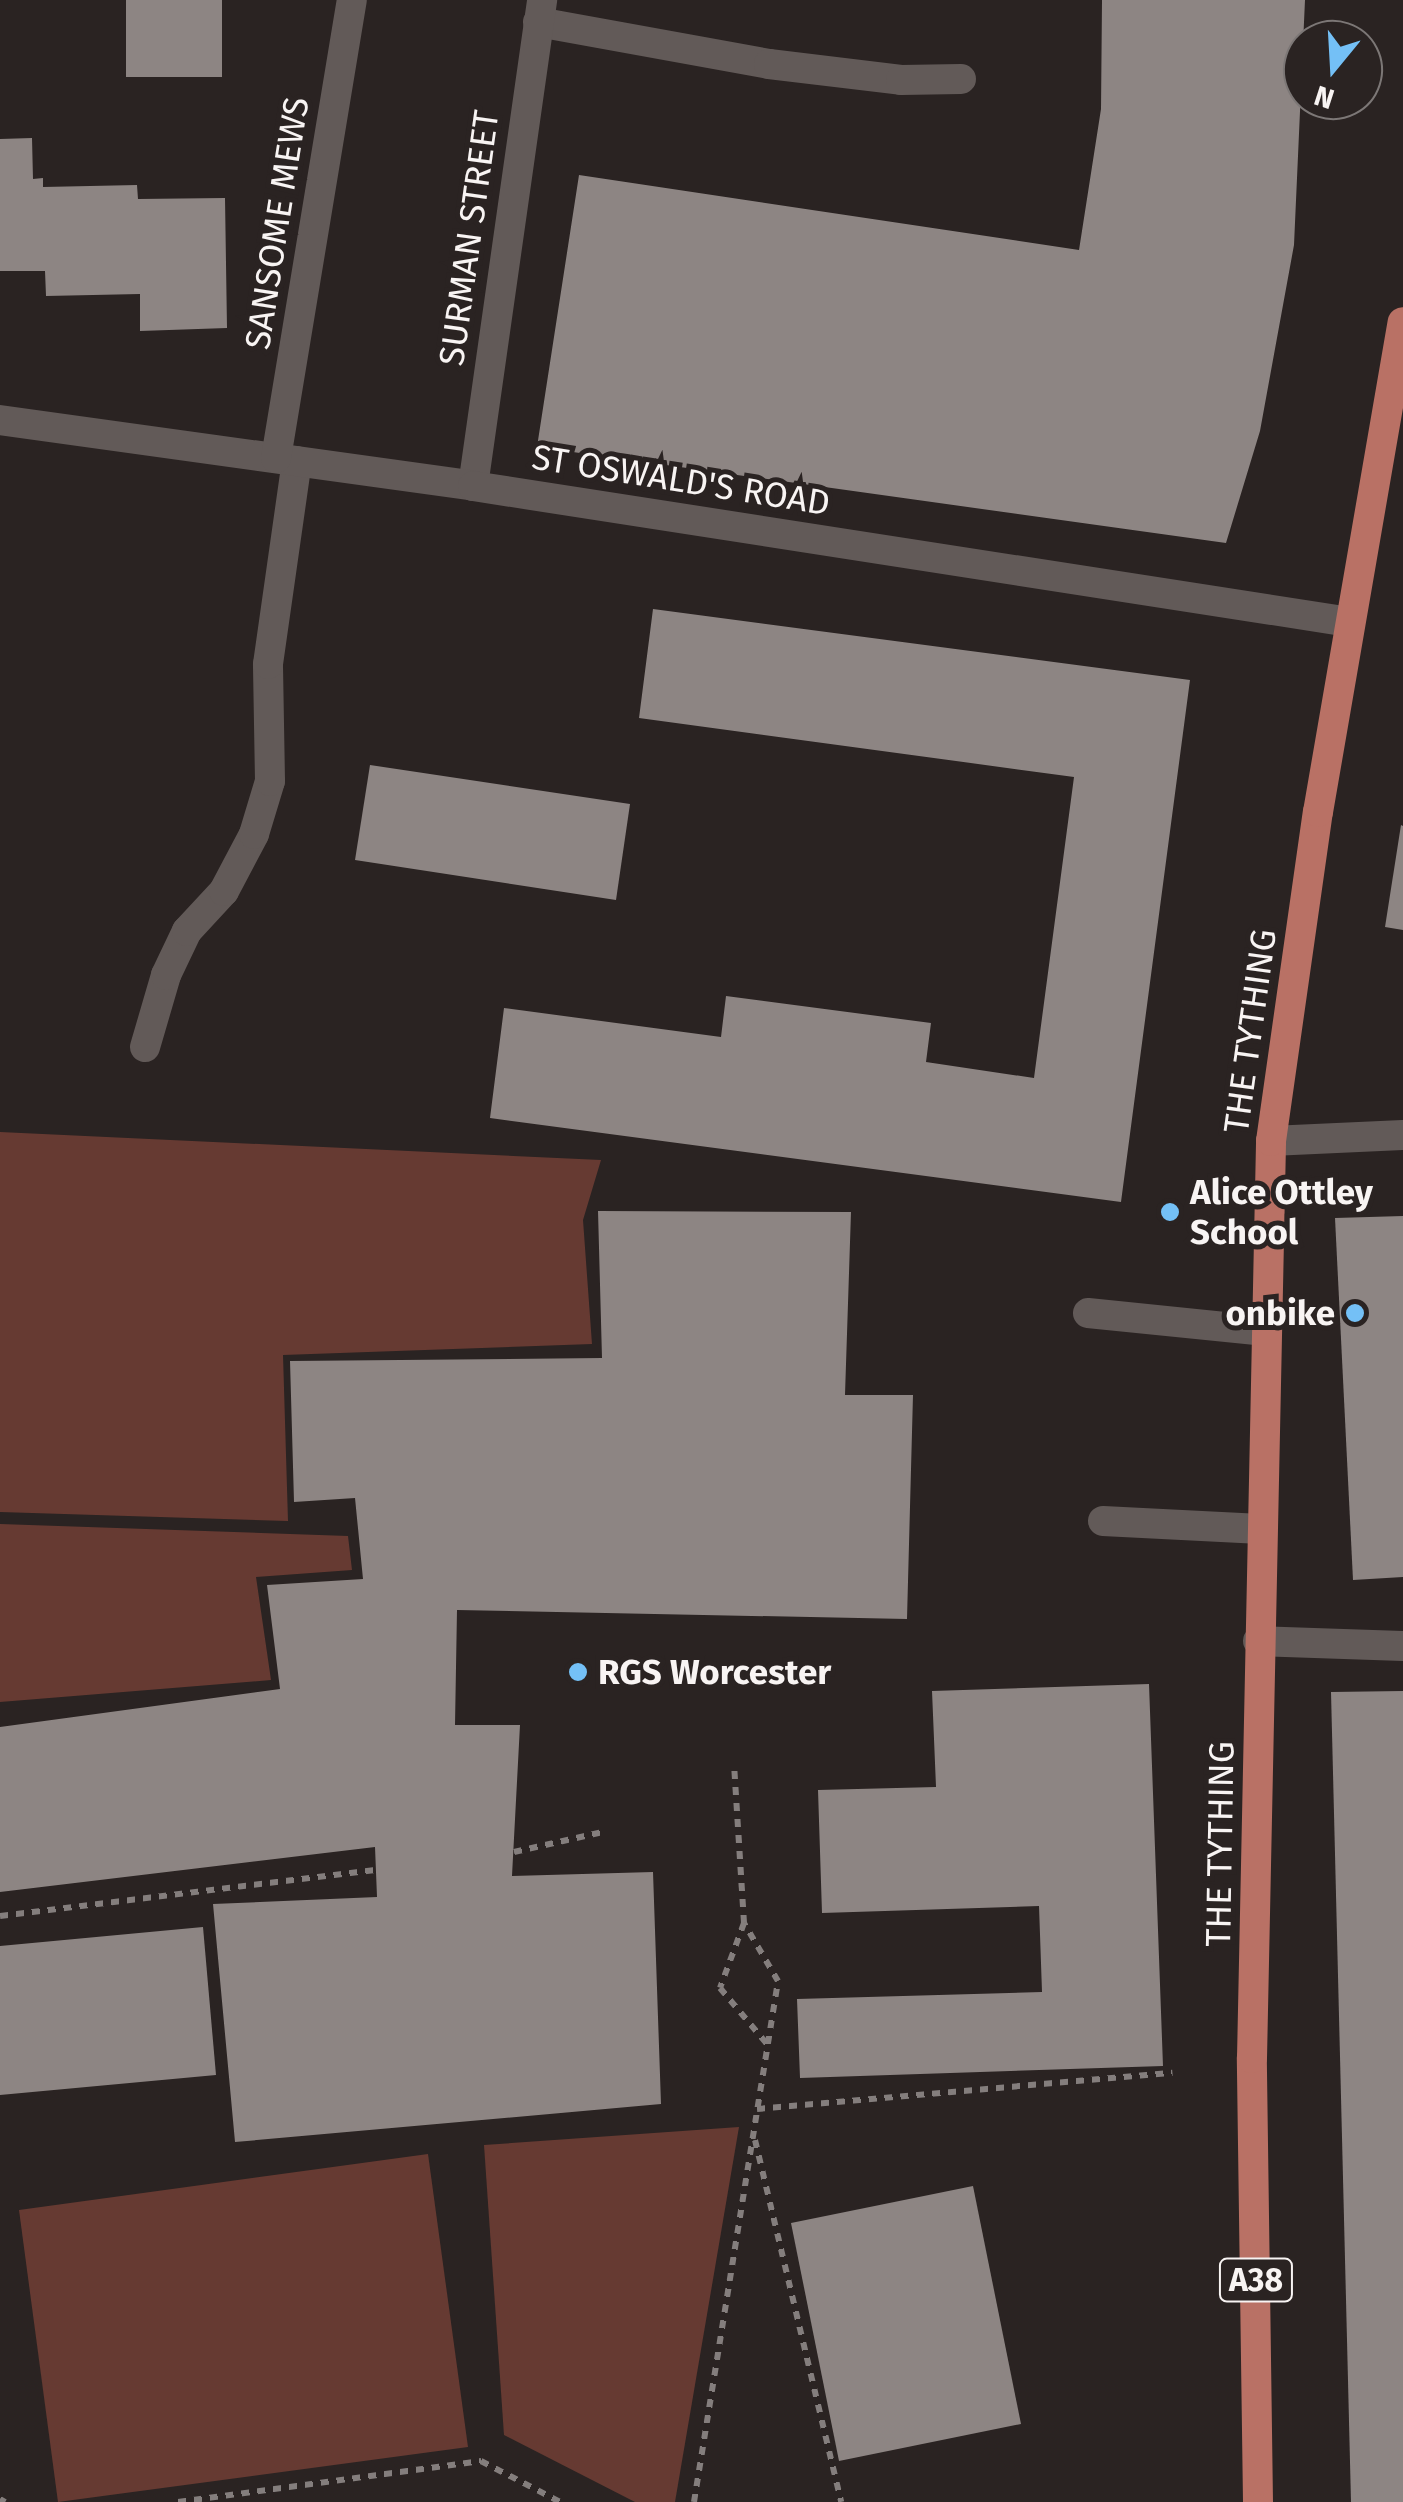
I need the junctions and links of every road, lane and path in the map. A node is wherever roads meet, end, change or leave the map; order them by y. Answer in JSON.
{"nodes":[{"id":1,"x":352,"y":0,"type":"edge"},
{"id":2,"x":540,"y":11,"type":"edge"},
{"id":3,"x":961,"y":79,"type":"dead end"},
{"id":4,"x":1403,"y":322,"type":"edge"},
{"id":5,"x":0,"y":420,"type":"edge"},
{"id":6,"x":286,"y":460,"type":"junction"},
{"id":7,"x":473,"y":486,"type":"junction"},
{"id":8,"x":1350,"y":622,"type":"junction"},
{"id":9,"x":146,"y":1047,"type":"dead end"},
{"id":10,"x":1403,"y":1135,"type":"edge"},
{"id":11,"x":1271,"y":1141,"type":"junction"},
{"id":12,"x":1088,"y":1314,"type":"dead end"},
{"id":13,"x":1266,"y":1331,"type":"junction"},
{"id":14,"x":1102,"y":1521,"type":"dead end"},
{"id":15,"x":1261,"y":1529,"type":"junction"},
{"id":16,"x":1258,"y":1641,"type":"junction"},
{"id":17,"x":1403,"y":1646,"type":"edge"},
{"id":18,"x":734,"y":1765,"type":"dead end"},
{"id":19,"x":602,"y":1832,"type":"dead end"},
{"id":20,"x":514,"y":1852,"type":"dead end"},
{"id":21,"x":376,"y":1870,"type":"dead end"},
{"id":22,"x":0,"y":1916,"type":"edge"},
{"id":23,"x":744,"y":1923,"type":"junction"},
{"id":24,"x":768,"y":2045,"type":"junction"},
{"id":25,"x":1172,"y":2073,"type":"dead end"},
{"id":26,"x":758,"y":2109,"type":"junction"},
{"id":27,"x":754,"y":2134,"type":"junction"},
{"id":28,"x":178,"y":2502,"type":"edge"},
{"id":29,"x":560,"y":2502,"type":"edge"},
{"id":30,"x":694,"y":2502,"type":"edge"},
{"id":31,"x":841,"y":2502,"type":"edge"},
{"id":32,"x":1258,"y":2502,"type":"edge"}],
"edges":[{"from":1,"to":6,"type":"street","name":"SANSOME MEWS"},
{"from":2,"to":3,"type":"street"},
{"from":2,"to":7,"type":"street","name":"SURMAN STREET"},
{"from":4,"to":8,"type":"main road","name":"THE TYTHING","number":"A38"},
{"from":5,"to":6,"type":"street","name":"ST OSWALD'S ROAD"},
{"from":6,"to":7,"type":"street","name":"ST OSWALD'S ROAD"},
{"from":6,"to":9,"type":"street","name":"SANSOME MEWS"},
{"from":7,"to":8,"type":"street","name":"ST OSWALD'S ROAD"},
{"from":8,"to":11,"type":"main road","name":"THE TYTHING","number":"A38"},
{"from":10,"to":11,"type":"street"},
{"from":11,"to":13,"type":"main road","name":"THE TYTHING","number":"A38"},
{"from":12,"to":13,"type":"street"},
{"from":13,"to":15,"type":"main road","name":"THE TYTHING","number":"A38"},
{"from":14,"to":15,"type":"street"},
{"from":15,"to":16,"type":"main road","name":"THE TYTHING","number":"A38"},
{"from":16,"to":17,"type":"street"},
{"from":16,"to":32,"type":"main road","name":"THE TYTHING","number":"A38"},
{"from":18,"to":23,"type":"path"},
{"from":19,"to":20,"type":"path"},
{"from":21,"to":22,"type":"path"},
{"from":23,"to":24,"type":"path"},
{"from":23,"to":24,"type":"path"},
{"from":24,"to":26,"type":"path"},
{"from":25,"to":26,"type":"path"},
{"from":26,"to":27,"type":"path"},
{"from":27,"to":30,"type":"path"},
{"from":27,"to":31,"type":"path"},
{"from":28,"to":29,"type":"path"}]}
